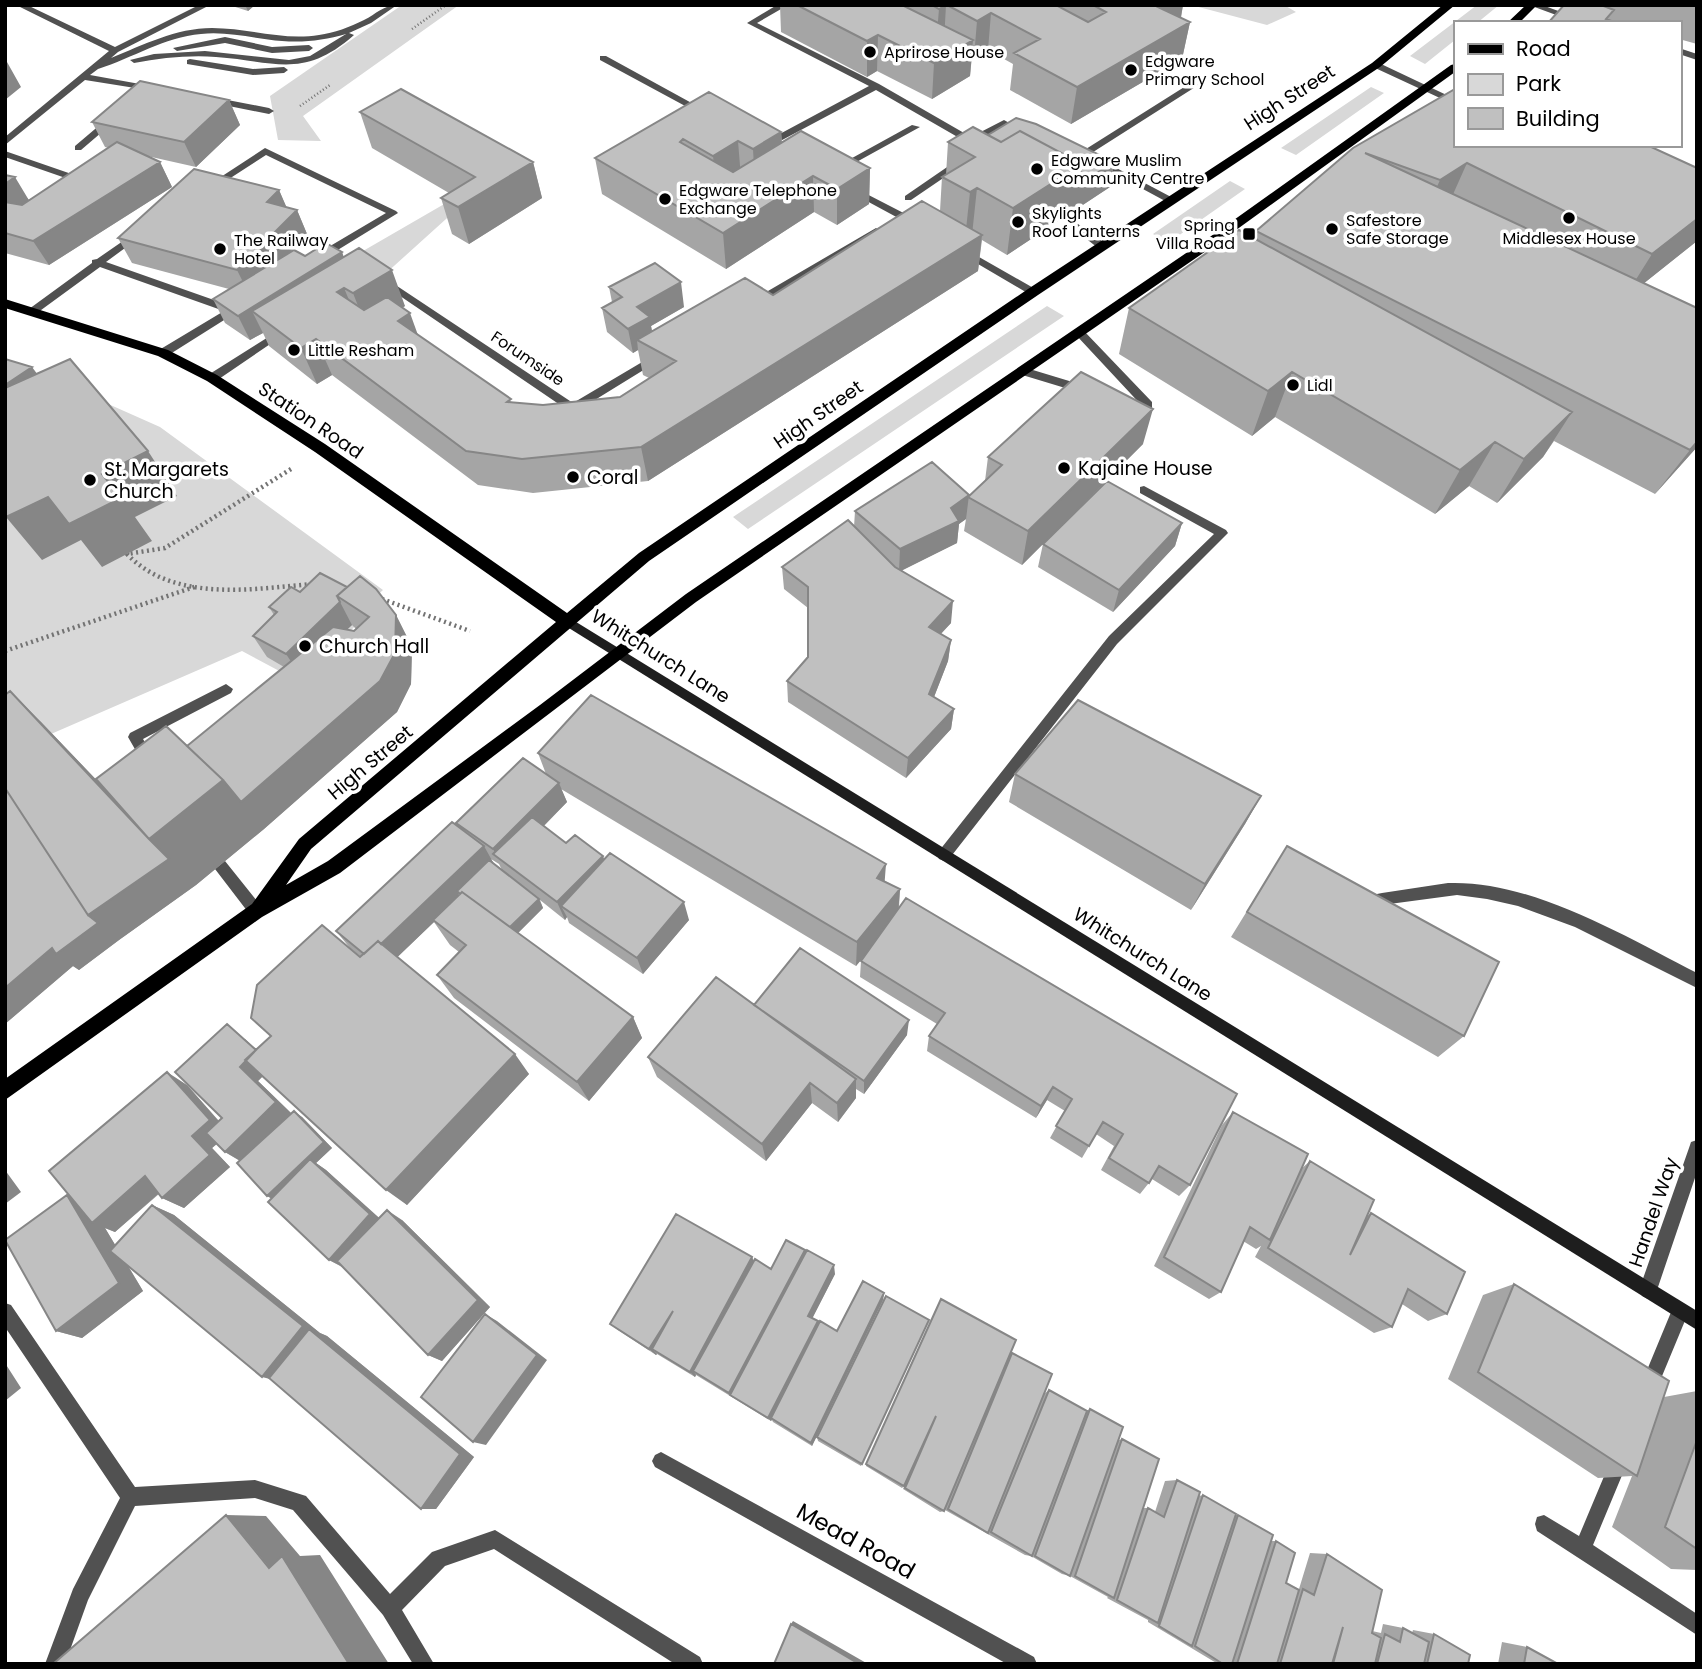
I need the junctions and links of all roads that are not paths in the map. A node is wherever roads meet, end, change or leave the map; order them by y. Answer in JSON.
{"nodes":[{"id":1,"x":20,"y":5,"type":"edge"},
{"id":2,"x":206,"y":5,"type":"edge"},
{"id":3,"x":393,"y":5,"type":"edge"},
{"id":4,"x":784,"y":5,"type":"edge"},
{"id":5,"x":1450,"y":5,"type":"edge"},
{"id":6,"x":1532,"y":5,"type":"edge"},
{"id":7,"x":373,"y":20,"type":"junction"},
{"id":8,"x":1514,"y":21,"type":"edge"},
{"id":9,"x":1581,"y":21,"type":"edge"},
{"id":10,"x":115,"y":50,"type":"junction"},
{"id":11,"x":603,"y":58,"type":"dead end"},
{"id":12,"x":1376,"y":65,"type":"junction"},
{"id":13,"x":98,"y":66,"type":"junction"},
{"id":14,"x":1454,"y":67,"type":"edge"},
{"id":15,"x":84,"y":77,"type":"junction"},
{"id":16,"x":1197,"y":82,"type":"dead end"},
{"id":17,"x":876,"y":86,"type":"junction"},
{"id":18,"x":148,"y":89,"type":"junction"},
{"id":19,"x":1427,"y":89,"type":"junction"},
{"id":20,"x":162,"y":91,"type":"edge"},
{"id":21,"x":138,"y":97,"type":"edge"},
{"id":22,"x":202,"y":98,"type":"edge"},
{"id":23,"x":1454,"y":102,"type":"edge"},
{"id":24,"x":269,"y":111,"type":"dead end"},
{"id":25,"x":118,"y":114,"type":"edge"},
{"id":26,"x":712,"y":117,"type":"edge"},
{"id":27,"x":915,"y":127,"type":"dead end"},
{"id":28,"x":1026,"y":135,"type":"edge"},
{"id":29,"x":5,"y":142,"type":"edge"},
{"id":30,"x":78,"y":148,"type":"dead end"},
{"id":31,"x":778,"y":151,"type":"edge"},
{"id":32,"x":5,"y":154,"type":"edge"},
{"id":33,"x":1083,"y":154,"type":"junction"},
{"id":34,"x":1070,"y":160,"type":"edge"},
{"id":35,"x":969,"y":166,"type":"edge"},
{"id":36,"x":825,"y":176,"type":"edge"},
{"id":37,"x":847,"y":187,"type":"edge"},
{"id":38,"x":74,"y":189,"type":"edge"},
{"id":39,"x":197,"y":195,"type":"edge"},
{"id":40,"x":908,"y":198,"type":"dead end"},
{"id":41,"x":1170,"y":200,"type":"junction"},
{"id":42,"x":902,"y":215,"type":"junction"},
{"id":43,"x":1064,"y":217,"type":"edge"},
{"id":44,"x":152,"y":225,"type":"edge"},
{"id":45,"x":926,"y":229,"type":"edge"},
{"id":46,"x":950,"y":243,"type":"edge"},
{"id":47,"x":1102,"y":246,"type":"junction"},
{"id":48,"x":313,"y":261,"type":"edge"},
{"id":49,"x":96,"y":262,"type":"junction"},
{"id":50,"x":371,"y":283,"type":"edge"},
{"id":51,"x":1033,"y":292,"type":"junction"},
{"id":52,"x":5,"y":303,"type":"edge"},
{"id":53,"x":244,"y":303,"type":"edge"},
{"id":54,"x":33,"y":310,"type":"junction"},
{"id":55,"x":232,"y":310,"type":"junction"},
{"id":56,"x":738,"y":312,"type":"edge"},
{"id":57,"x":290,"y":326,"type":"edge"},
{"id":58,"x":1080,"y":332,"type":"junction"},
{"id":59,"x":163,"y":353,"type":"junction"},
{"id":60,"x":667,"y":353,"type":"edge"},
{"id":61,"x":1023,"y":371,"type":"junction"},
{"id":62,"x":212,"y":379,"type":"junction"},
{"id":63,"x":1101,"y":394,"type":"edge"},
{"id":64,"x":1125,"y":400,"type":"edge"},
{"id":65,"x":1144,"y":490,"type":"dead end"},
{"id":66,"x":568,"y":622,"type":"junction"},
{"id":67,"x":618,"y":654,"type":"junction"},
{"id":68,"x":226,"y":689,"type":"dead end"},
{"id":69,"x":155,"y":771,"type":"edge"},
{"id":70,"x":944,"y":855,"type":"junction"},
{"id":71,"x":220,"y":865,"type":"dead end"},
{"id":72,"x":1382,"y":899,"type":"edge"},
{"id":73,"x":256,"y":911,"type":"junction"},
{"id":74,"x":1697,"y":981,"type":"edge"},
{"id":75,"x":5,"y":1091,"type":"edge"},
{"id":76,"x":1697,"y":1148,"type":"edge"},
{"id":77,"x":1648,"y":1290,"type":"junction"},
{"id":78,"x":5,"y":1311,"type":"edge"},
{"id":79,"x":1681,"y":1311,"type":"junction"},
{"id":80,"x":1697,"y":1321,"type":"edge"},
{"id":81,"x":1644,"y":1399,"type":"edge"},
{"id":82,"x":1624,"y":1449,"type":"edge"},
{"id":83,"x":661,"y":1461,"type":"dead end"},
{"id":84,"x":130,"y":1497,"type":"junction"},
{"id":85,"x":1544,"y":1524,"type":"dead end"},
{"id":86,"x":1582,"y":1550,"type":"junction"},
{"id":87,"x":390,"y":1608,"type":"junction"},
{"id":88,"x":1697,"y":1625,"type":"edge"},
{"id":89,"x":55,"y":1664,"type":"edge"},
{"id":90,"x":424,"y":1664,"type":"edge"},
{"id":91,"x":693,"y":1664,"type":"edge"},
{"id":92,"x":1027,"y":1664,"type":"edge"}],
"edges":[{"from":1,"to":10,"type":"street"},
{"from":2,"to":10,"type":"street"},
{"from":3,"to":7,"type":"street"},
{"from":4,"to":17,"type":"street"},
{"from":5,"to":12,"type":"main road","name":"High Street"},
{"from":6,"to":8,"type":"main road"},
{"from":6,"to":9,"type":"street"},
{"from":7,"to":13,"type":"street"},
{"from":7,"to":13,"type":"street"},
{"from":10,"to":13,"type":"street"},
{"from":11,"to":26,"type":"street"},
{"from":12,"to":19,"type":"street"},
{"from":12,"to":41,"type":"main road","name":"High Street"},
{"from":13,"to":15,"type":"street"},
{"from":14,"to":19,"type":"main road","name":"High Street"},
{"from":15,"to":18,"type":"street"},
{"from":15,"to":29,"type":"street"},
{"from":16,"to":33,"type":"street"},
{"from":17,"to":28,"type":"street"},
{"from":17,"to":31,"type":"street"},
{"from":18,"to":20,"type":"street"},
{"from":18,"to":21,"type":"street"},
{"from":19,"to":23,"type":"street"},
{"from":19,"to":58,"type":"main road","name":"High Street"},
{"from":22,"to":24,"type":"street"},
{"from":25,"to":30,"type":"street"},
{"from":27,"to":36,"type":"street"},
{"from":32,"to":38,"type":"street"},
{"from":33,"to":34,"type":"street"},
{"from":33,"to":41,"type":"street"},
{"from":35,"to":40,"type":"street"},
{"from":37,"to":42,"type":"street"},
{"from":39,"to":48,"type":"street"},
{"from":41,"to":47,"type":"main road","name":"High Street"},
{"from":42,"to":45,"type":"street"},
{"from":42,"to":56,"type":"street"},
{"from":43,"to":47,"type":"street"},
{"from":44,"to":49,"type":"street"},
{"from":46,"to":51,"type":"street"},
{"from":47,"to":51,"type":"main road","name":"High Street"},
{"from":49,"to":54,"type":"street"},
{"from":49,"to":55,"type":"street"},
{"from":50,"to":60,"type":"street","name":"Forumside"},
{"from":51,"to":66,"type":"main road","name":"High Street"},
{"from":52,"to":54,"type":"main road","name":"Station Road"},
{"from":53,"to":55,"type":"street"},
{"from":54,"to":59,"type":"main road","name":"Station Road"},
{"from":55,"to":59,"type":"street"},
{"from":57,"to":62,"type":"street"},
{"from":58,"to":61,"type":"main road","name":"High Street"},
{"from":58,"to":64,"type":"street"},
{"from":59,"to":62,"type":"main road","name":"Station Road"},
{"from":61,"to":63,"type":"street"},
{"from":61,"to":67,"type":"main road","name":"High Street"},
{"from":62,"to":66,"type":"main road","name":"Station Road"},
{"from":65,"to":70,"type":"street"},
{"from":66,"to":67,"type":"main road","name":"Whitchurch Lane"},
{"from":66,"to":73,"type":"main road","name":"High Street"},
{"from":67,"to":70,"type":"main road","name":"Whitchurch Lane"},
{"from":67,"to":73,"type":"main road","name":"High Street"},
{"from":68,"to":69,"type":"street"},
{"from":70,"to":77,"type":"main road","name":"Whitchurch Lane"},
{"from":71,"to":73,"type":"street"},
{"from":72,"to":74,"type":"street"},
{"from":73,"to":75,"type":"main road","name":"High Street"},
{"from":76,"to":77,"type":"street","name":"Handel Way"},
{"from":77,"to":79,"type":"main road","name":"Whitchurch Lane"},
{"from":78,"to":84,"type":"street"},
{"from":79,"to":80,"type":"main road","name":"Whitchurch Lane"},
{"from":79,"to":81,"type":"street"},
{"from":82,"to":86,"type":"street"},
{"from":83,"to":92,"type":"street","name":"Mead Road"},
{"from":84,"to":87,"type":"street"},
{"from":84,"to":89,"type":"street"},
{"from":85,"to":86,"type":"street"},
{"from":86,"to":88,"type":"street"},
{"from":87,"to":90,"type":"street"},
{"from":87,"to":91,"type":"street"}]}
